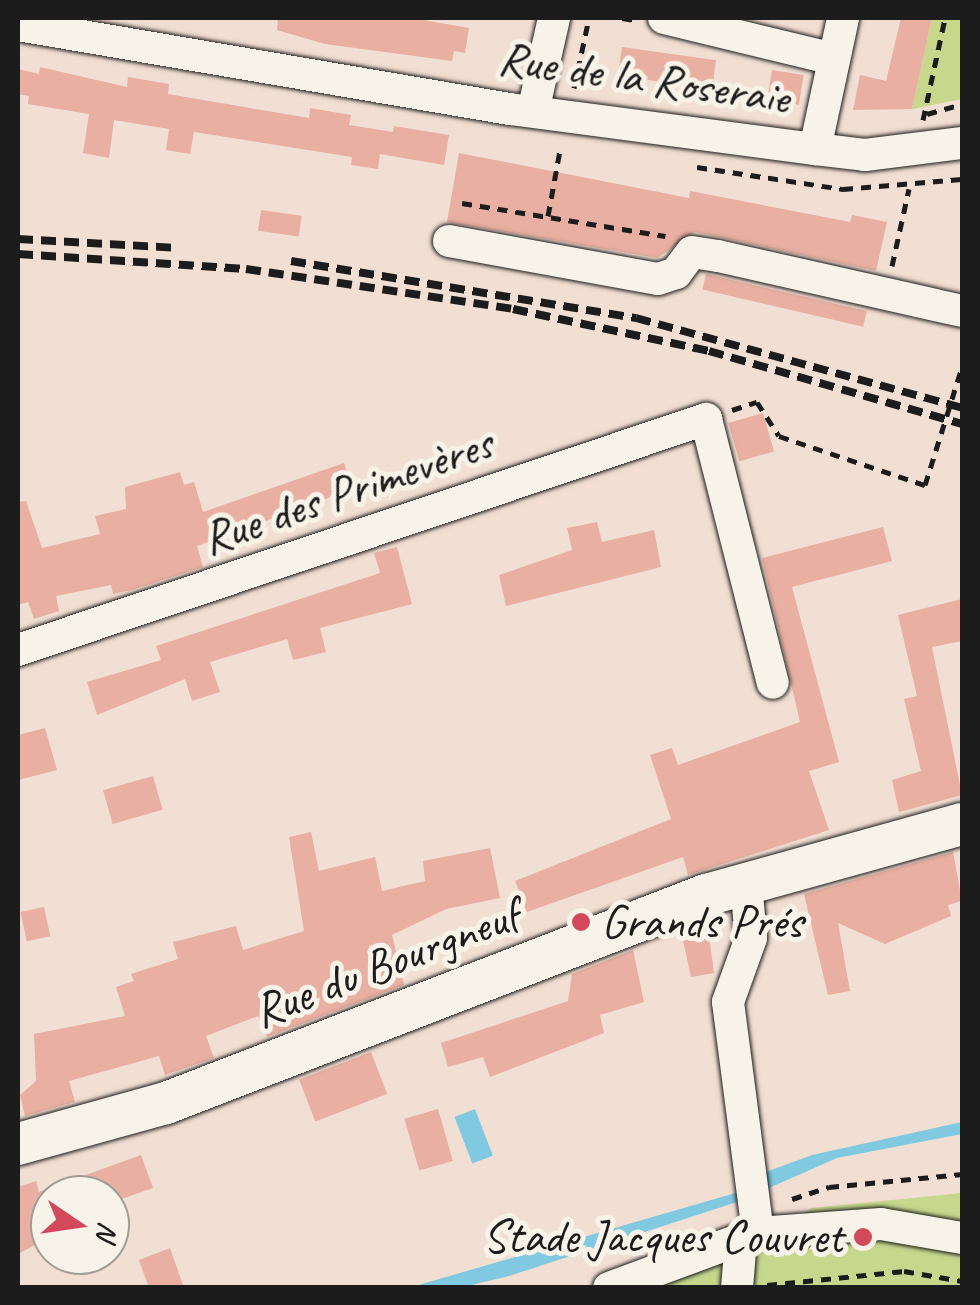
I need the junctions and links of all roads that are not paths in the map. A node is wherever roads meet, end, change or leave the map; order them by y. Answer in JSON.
{"nodes":[{"id":1,"x":554,"y":18,"type":"edge"},
{"id":2,"x":664,"y":18,"type":"edge"},
{"id":3,"x":843,"y":18,"type":"edge"},
{"id":4,"x":18,"y":25,"type":"edge"},
{"id":5,"x":834,"y":60,"type":"junction"},
{"id":6,"x":534,"y":107,"type":"junction"},
{"id":7,"x":962,"y":143,"type":"edge"},
{"id":8,"x":815,"y":149,"type":"junction"},
{"id":9,"x":449,"y":241,"type":"dead end"},
{"id":10,"x":962,"y":312,"type":"edge"},
{"id":11,"x":18,"y":650,"type":"edge"},
{"id":12,"x":774,"y":682,"type":"dead end"},
{"id":13,"x":962,"y":824,"type":"edge"},
{"id":14,"x":746,"y":884,"type":"junction"},
{"id":15,"x":18,"y":1144,"type":"edge"},
{"id":16,"x":749,"y":1236,"type":"junction"},
{"id":17,"x":962,"y":1238,"type":"edge"},
{"id":18,"x":608,"y":1288,"type":"edge"},
{"id":19,"x":737,"y":1288,"type":"edge"}],
"edges":[{"from":1,"to":6,"type":"street"},
{"from":2,"to":5,"type":"street"},
{"from":3,"to":5,"type":"street"},
{"from":4,"to":6,"type":"street","name":"Rue de la Roseraie"},
{"from":5,"to":8,"type":"street"},
{"from":6,"to":8,"type":"street","name":"Rue de la Roseraie"},
{"from":7,"to":8,"type":"street","name":"Rue de la Roseraie"},
{"from":9,"to":10,"type":"street"},
{"from":11,"to":12,"type":"street","name":"Rue des Primevères"},
{"from":13,"to":14,"type":"main road","name":"Rue du Bourgneuf"},
{"from":14,"to":15,"type":"main road","name":"Rue du Bourgneuf"},
{"from":14,"to":16,"type":"street"},
{"from":16,"to":17,"type":"street"},
{"from":16,"to":18,"type":"street"},
{"from":16,"to":19,"type":"street"}]}
